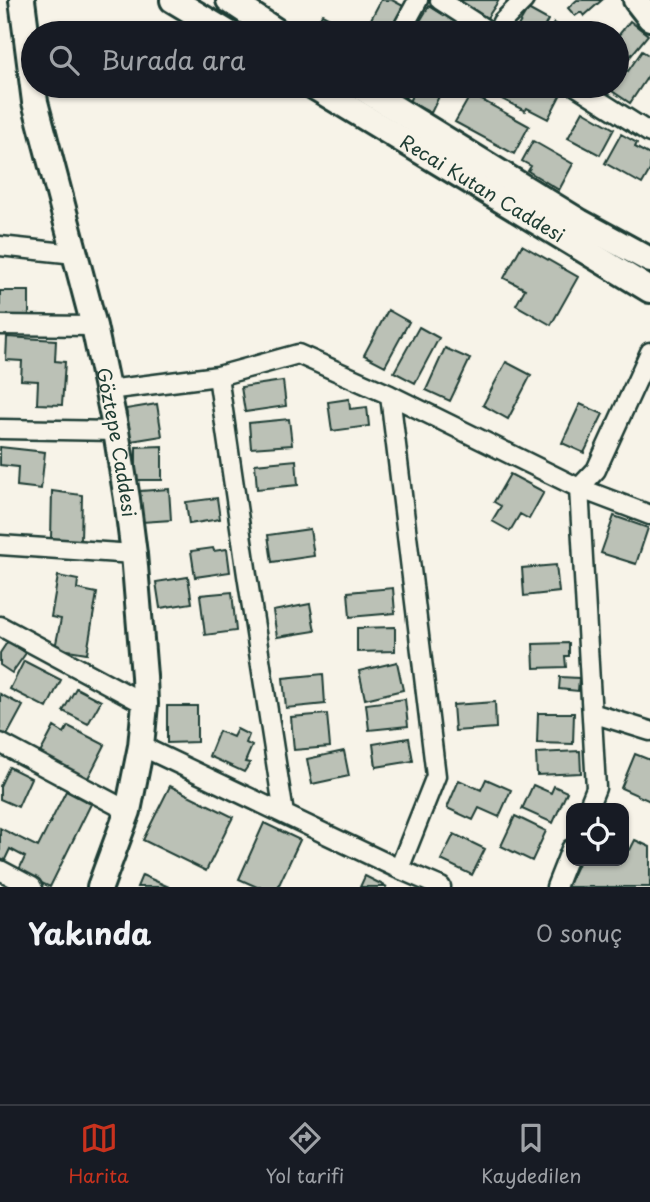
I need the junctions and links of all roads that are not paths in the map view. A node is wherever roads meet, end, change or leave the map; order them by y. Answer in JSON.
{"nodes":[{"id":1,"x":9,"y":0,"type":"edge"},
{"id":2,"x":22,"y":0,"type":"edge"},
{"id":3,"x":173,"y":0,"type":"edge"},
{"id":4,"x":229,"y":0,"type":"edge"},
{"id":5,"x":418,"y":0,"type":"edge"},
{"id":6,"x":440,"y":0,"type":"edge"},
{"id":7,"x":524,"y":0,"type":"edge"},
{"id":8,"x":636,"y":0,"type":"edge"},
{"id":9,"x":650,"y":18,"type":"edge"},
{"id":10,"x":25,"y":21,"type":"edge"},
{"id":11,"x":208,"y":21,"type":"edge"},
{"id":12,"x":261,"y":21,"type":"edge"},
{"id":13,"x":407,"y":21,"type":"edge"},
{"id":14,"x":472,"y":21,"type":"edge"},
{"id":15,"x":503,"y":21,"type":"edge"},
{"id":16,"x":21,"y":47,"type":"edge"},
{"id":17,"x":34,"y":98,"type":"edge"},
{"id":18,"x":34,"y":98,"type":"edge"},
{"id":19,"x":333,"y":98,"type":"edge"},
{"id":20,"x":382,"y":98,"type":"edge"},
{"id":21,"x":595,"y":98,"type":"edge"},
{"id":22,"x":35,"y":102,"type":"junction"},
{"id":23,"x":650,"y":132,"type":"edge"},
{"id":24,"x":0,"y":246,"type":"edge"},
{"id":25,"x":75,"y":254,"type":"junction"},
{"id":26,"x":650,"y":260,"type":"edge"},
{"id":27,"x":650,"y":290,"type":"edge"},
{"id":28,"x":0,"y":325,"type":"edge"},
{"id":29,"x":94,"y":326,"type":"junction"},
{"id":30,"x":650,"y":352,"type":"edge"},
{"id":31,"x":218,"y":376,"type":"junction"},
{"id":32,"x":108,"y":390,"type":"junction"},
{"id":33,"x":390,"y":395,"type":"junction"},
{"id":34,"x":0,"y":429,"type":"edge"},
{"id":35,"x":116,"y":431,"type":"junction"},
{"id":36,"x":579,"y":488,"type":"junction"},
{"id":37,"x":650,"y":515,"type":"edge"},
{"id":38,"x":0,"y":545,"type":"edge"},
{"id":39,"x":134,"y":554,"type":"junction"},
{"id":40,"x":0,"y":626,"type":"edge"},
{"id":41,"x":145,"y":704,"type":"junction"},
{"id":42,"x":592,"y":713,"type":"junction"},
{"id":43,"x":650,"y":731,"type":"edge"},
{"id":44,"x":0,"y":743,"type":"edge"},
{"id":45,"x":141,"y":746,"type":"junction"},
{"id":46,"x":590,"y":803,"type":"edge"},
{"id":47,"x":128,"y":811,"type":"junction"},
{"id":48,"x":284,"y":814,"type":"junction"},
{"id":49,"x":566,"y":862,"type":"edge"},
{"id":50,"x":399,"y":869,"type":"junction"},
{"id":51,"x":0,"y":870,"type":"edge"},
{"id":52,"x":32,"y":887,"type":"edge"},
{"id":53,"x":100,"y":887,"type":"edge"},
{"id":54,"x":441,"y":887,"type":"edge"},
{"id":55,"x":556,"y":887,"type":"edge"}],
"edges":[{"from":1,"to":16,"type":"street"},
{"from":2,"to":10,"type":"street","name":"Göztepe Caddesi"},
{"from":3,"to":11,"type":"street"},
{"from":4,"to":12,"type":"street"},
{"from":5,"to":13,"type":"street"},
{"from":6,"to":14,"type":"street"},
{"from":7,"to":15,"type":"street"},
{"from":8,"to":9,"type":"street"},
{"from":17,"to":22,"type":"street"},
{"from":18,"to":22,"type":"street","name":"Göztepe Caddesi"},
{"from":19,"to":27,"type":"street","name":"Recai Kutan Caddesi"},
{"from":20,"to":26,"type":"street","name":"Recai Kutan Caddesi"},
{"from":21,"to":23,"type":"street"},
{"from":22,"to":25,"type":"street","name":"Göztepe Caddesi"},
{"from":24,"to":25,"type":"street"},
{"from":25,"to":29,"type":"street","name":"Göztepe Caddesi"},
{"from":28,"to":29,"type":"street"},
{"from":29,"to":32,"type":"street","name":"Göztepe Caddesi"},
{"from":30,"to":36,"type":"street"},
{"from":31,"to":32,"type":"street"},
{"from":31,"to":33,"type":"street"},
{"from":31,"to":48,"type":"street"},
{"from":32,"to":35,"type":"street","name":"Göztepe Caddesi"},
{"from":33,"to":36,"type":"street"},
{"from":33,"to":50,"type":"street"},
{"from":34,"to":35,"type":"street"},
{"from":35,"to":39,"type":"street","name":"Göztepe Caddesi"},
{"from":36,"to":37,"type":"street"},
{"from":36,"to":42,"type":"street"},
{"from":38,"to":39,"type":"street"},
{"from":39,"to":41,"type":"street","name":"Göztepe Caddesi"},
{"from":40,"to":41,"type":"street"},
{"from":41,"to":45,"type":"street","name":"Göztepe Caddesi"},
{"from":42,"to":43,"type":"street"},
{"from":42,"to":46,"type":"street"},
{"from":44,"to":47,"type":"street"},
{"from":45,"to":47,"type":"street","name":"Göztepe Caddesi"},
{"from":45,"to":48,"type":"street"},
{"from":47,"to":53,"type":"street","name":"Göztepe Caddesi"},
{"from":48,"to":50,"type":"street"},
{"from":49,"to":55,"type":"street"},
{"from":50,"to":54,"type":"street"},
{"from":51,"to":52,"type":"street"}]}
